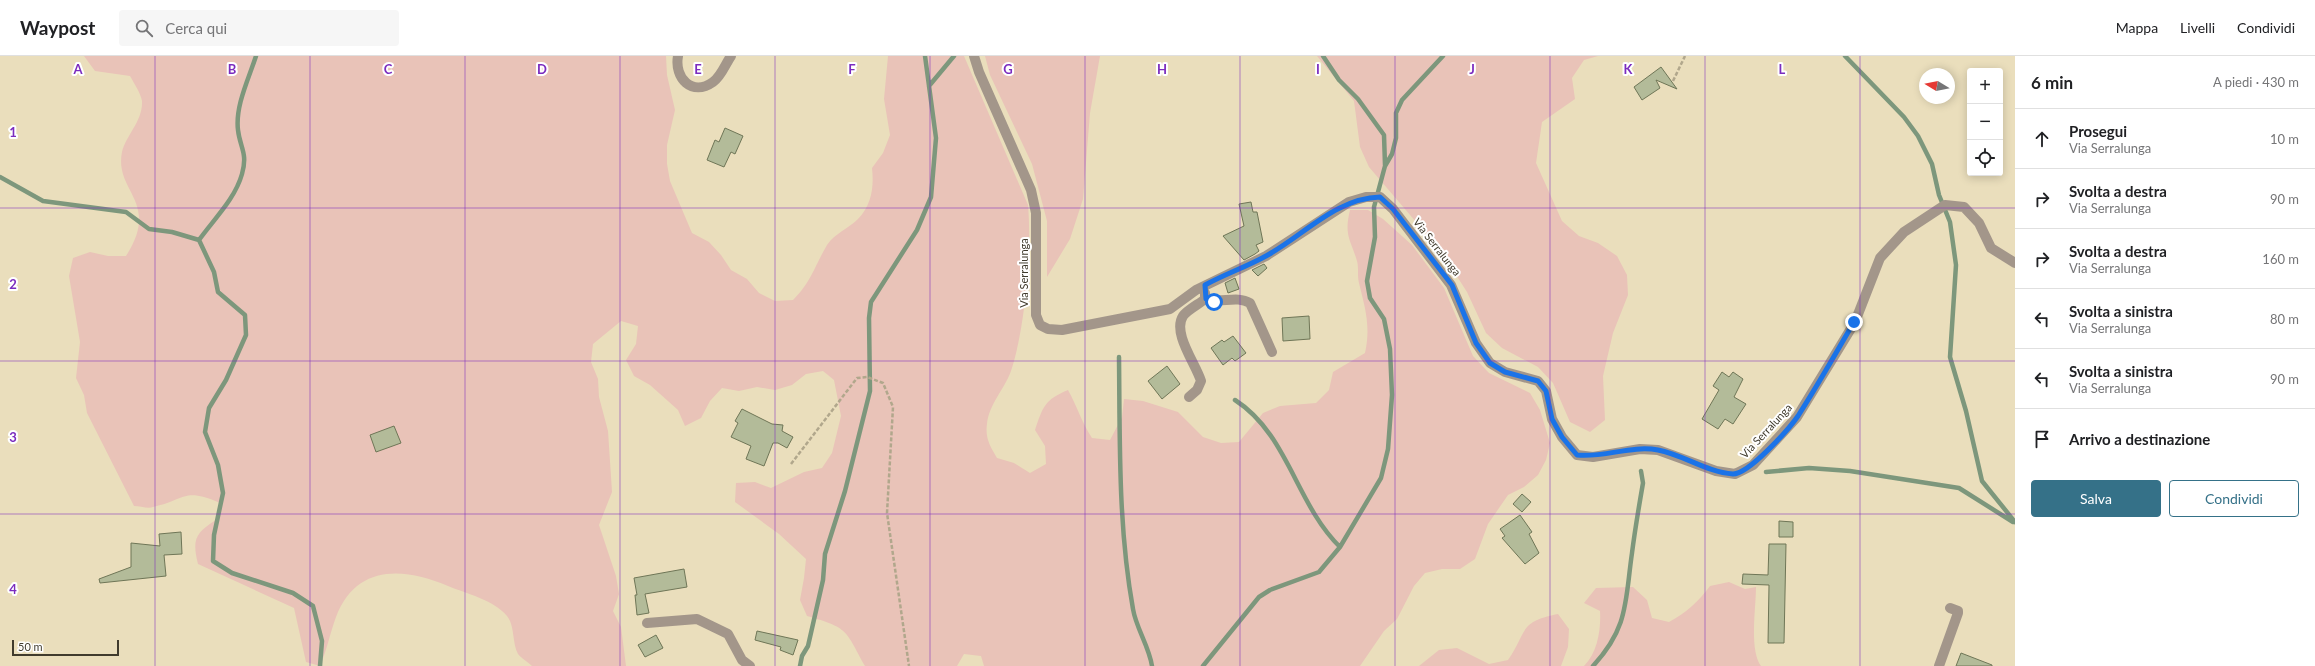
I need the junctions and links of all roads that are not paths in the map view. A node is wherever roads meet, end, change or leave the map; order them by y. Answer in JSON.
{"nodes":[{"id":1,"x":678,"y":56,"type":"edge"},
{"id":2,"x":731,"y":56,"type":"edge"},
{"id":3,"x":974,"y":56,"type":"edge"},
{"id":4,"x":2015,"y":263,"type":"edge"},
{"id":5,"x":1205,"y":285,"type":"junction"},
{"id":6,"x":1206,"y":299,"type":"junction"},
{"id":7,"x":1272,"y":352,"type":"dead end"},
{"id":8,"x":1189,"y":397,"type":"dead end"},
{"id":9,"x":1950,"y":608,"type":"dead end"},
{"id":10,"x":647,"y":623,"type":"dead end"},
{"id":11,"x":750,"y":666,"type":"edge"},
{"id":12,"x":1939,"y":666,"type":"edge"}],
"edges":[{"from":1,"to":2,"type":"street"},
{"from":3,"to":5,"type":"street","name":"Via Serralunga"},
{"from":4,"to":5,"type":"street","name":"Via Serralunga"},
{"from":5,"to":6,"type":"street"},
{"from":6,"to":7,"type":"street"},
{"from":6,"to":8,"type":"street"},
{"from":9,"to":12,"type":"street"},
{"from":10,"to":11,"type":"street"}]}
